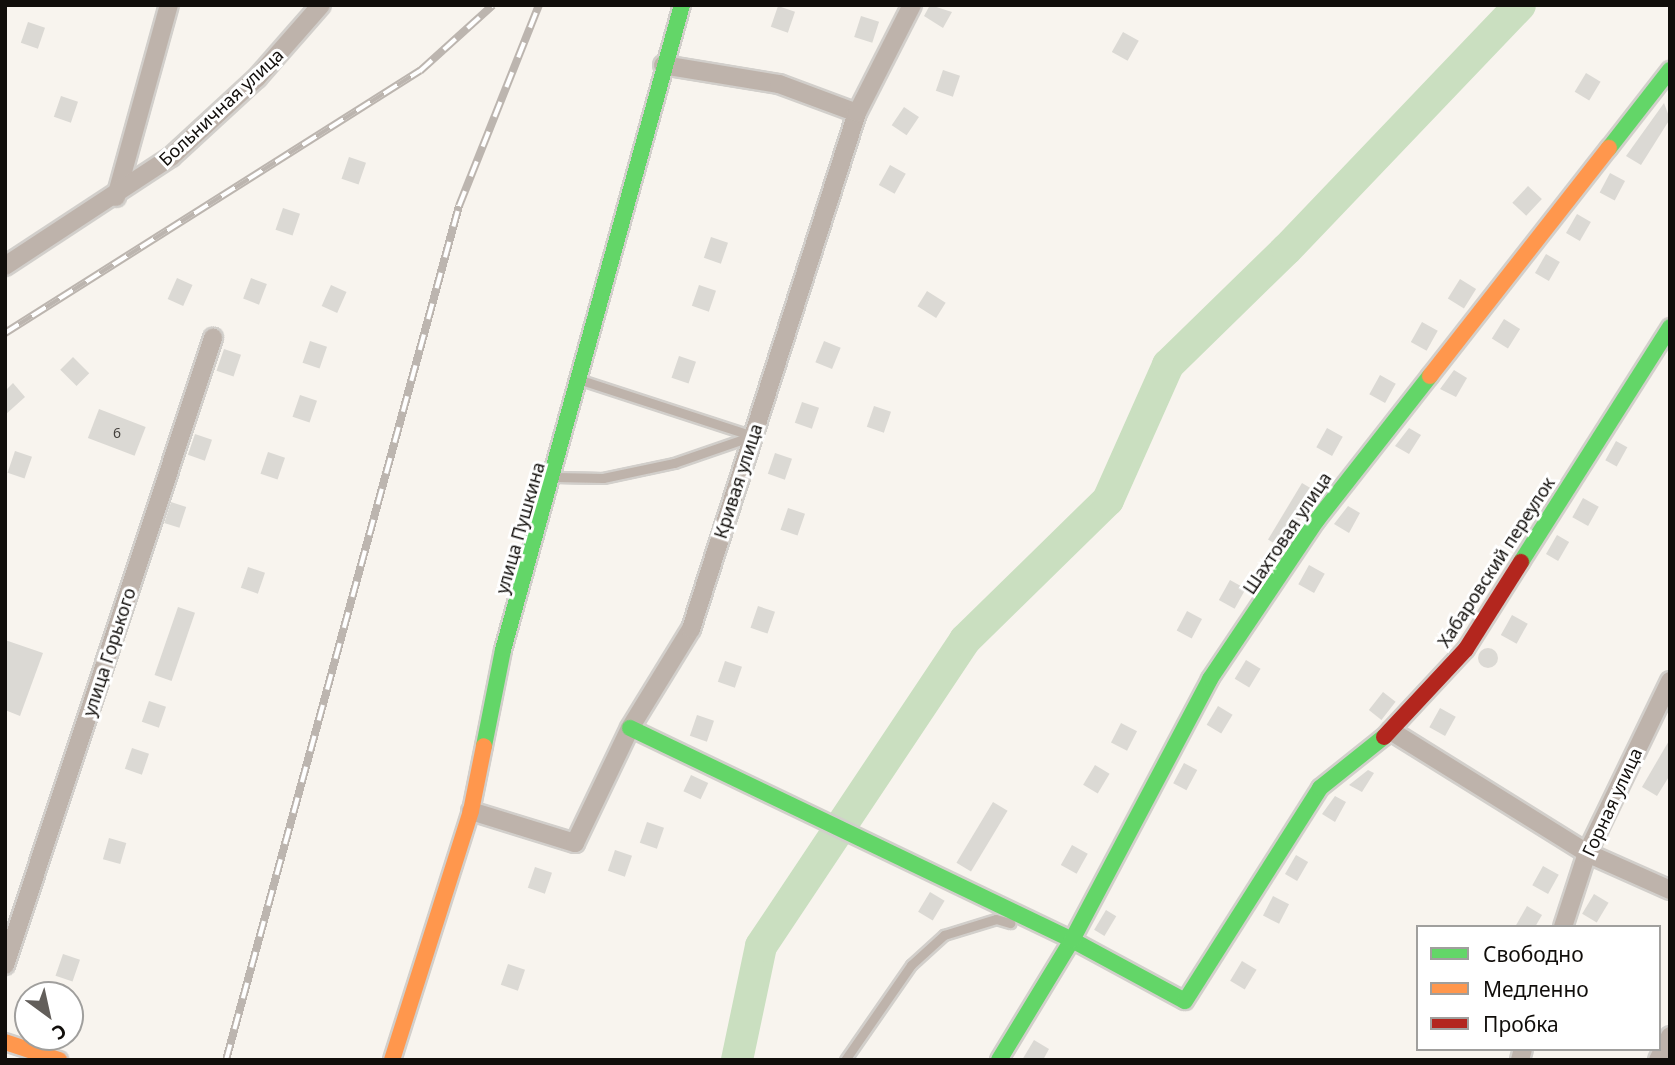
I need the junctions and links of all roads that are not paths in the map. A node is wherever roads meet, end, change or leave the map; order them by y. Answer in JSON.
{"nodes":[{"id":1,"x":169,"y":5,"type":"edge"},
{"id":2,"x":321,"y":5,"type":"edge"},
{"id":3,"x":682,"y":5,"type":"edge"},
{"id":4,"x":912,"y":5,"type":"edge"},
{"id":5,"x":663,"y":65,"type":"junction"},
{"id":6,"x":1670,"y":70,"type":"edge"},
{"id":7,"x":857,"y":113,"type":"junction"},
{"id":8,"x":116,"y":197,"type":"junction"},
{"id":9,"x":5,"y":266,"type":"edge"},
{"id":10,"x":1670,"y":327,"type":"edge"},
{"id":11,"x":213,"y":338,"type":"dead end"},
{"id":12,"x":580,"y":379,"type":"junction"},
{"id":13,"x":753,"y":436,"type":"junction"},
{"id":14,"x":555,"y":477,"type":"junction"},
{"id":15,"x":1670,"y":681,"type":"edge"},
{"id":16,"x":630,"y":727,"type":"junction"},
{"id":17,"x":1391,"y":731,"type":"junction"},
{"id":18,"x":471,"y":811,"type":"junction"},
{"id":19,"x":1587,"y":853,"type":"junction"},
{"id":20,"x":1670,"y":890,"type":"edge"},
{"id":21,"x":1564,"y":925,"type":"edge"},
{"id":22,"x":1072,"y":940,"type":"junction"},
{"id":23,"x":5,"y":965,"type":"edge"},
{"id":24,"x":1670,"y":1036,"type":"edge"},
{"id":25,"x":5,"y":1042,"type":"edge"},
{"id":26,"x":59,"y":1060,"type":"edge"},
{"id":27,"x":392,"y":1060,"type":"edge"},
{"id":28,"x":845,"y":1060,"type":"edge"},
{"id":29,"x":999,"y":1060,"type":"edge"},
{"id":30,"x":1658,"y":1060,"type":"edge"}],
"edges":[{"from":1,"to":8,"type":"street"},
{"from":2,"to":8,"type":"street","name":"Больничная улица"},
{"from":3,"to":5,"type":"street","name":"улица Пушкина"},
{"from":4,"to":7,"type":"street","name":"Кривая улица"},
{"from":5,"to":7,"type":"street"},
{"from":5,"to":12,"type":"street","name":"улица Пушкина"},
{"from":6,"to":22,"type":"street","name":"Шахтовая улица"},
{"from":7,"to":13,"type":"street","name":"Кривая улица"},
{"from":8,"to":9,"type":"street","name":"Больничная улица"},
{"from":10,"to":17,"type":"street","name":"Хабаровский переулок"},
{"from":11,"to":23,"type":"street","name":"улица Горького"},
{"from":12,"to":13,"type":"lane"},
{"from":12,"to":14,"type":"street","name":"улица Пушкина"},
{"from":13,"to":14,"type":"lane"},
{"from":13,"to":16,"type":"street","name":"Кривая улица"},
{"from":14,"to":18,"type":"street","name":"улица Пушкина"},
{"from":15,"to":19,"type":"street","name":"Горная улица"},
{"from":16,"to":18,"type":"street","name":"Кривая улица"},
{"from":16,"to":22,"type":"street"},
{"from":17,"to":19,"type":"street"},
{"from":17,"to":22,"type":"street","name":"Хабаровский переулок"},
{"from":18,"to":27,"type":"street","name":"улица Пушкина"},
{"from":19,"to":20,"type":"street"},
{"from":19,"to":21,"type":"street","name":"Горная улица"},
{"from":22,"to":28,"type":"lane"},
{"from":22,"to":29,"type":"street","name":"Шахтовая улица"},
{"from":24,"to":30,"type":"street"},
{"from":25,"to":26,"type":"street"}]}
